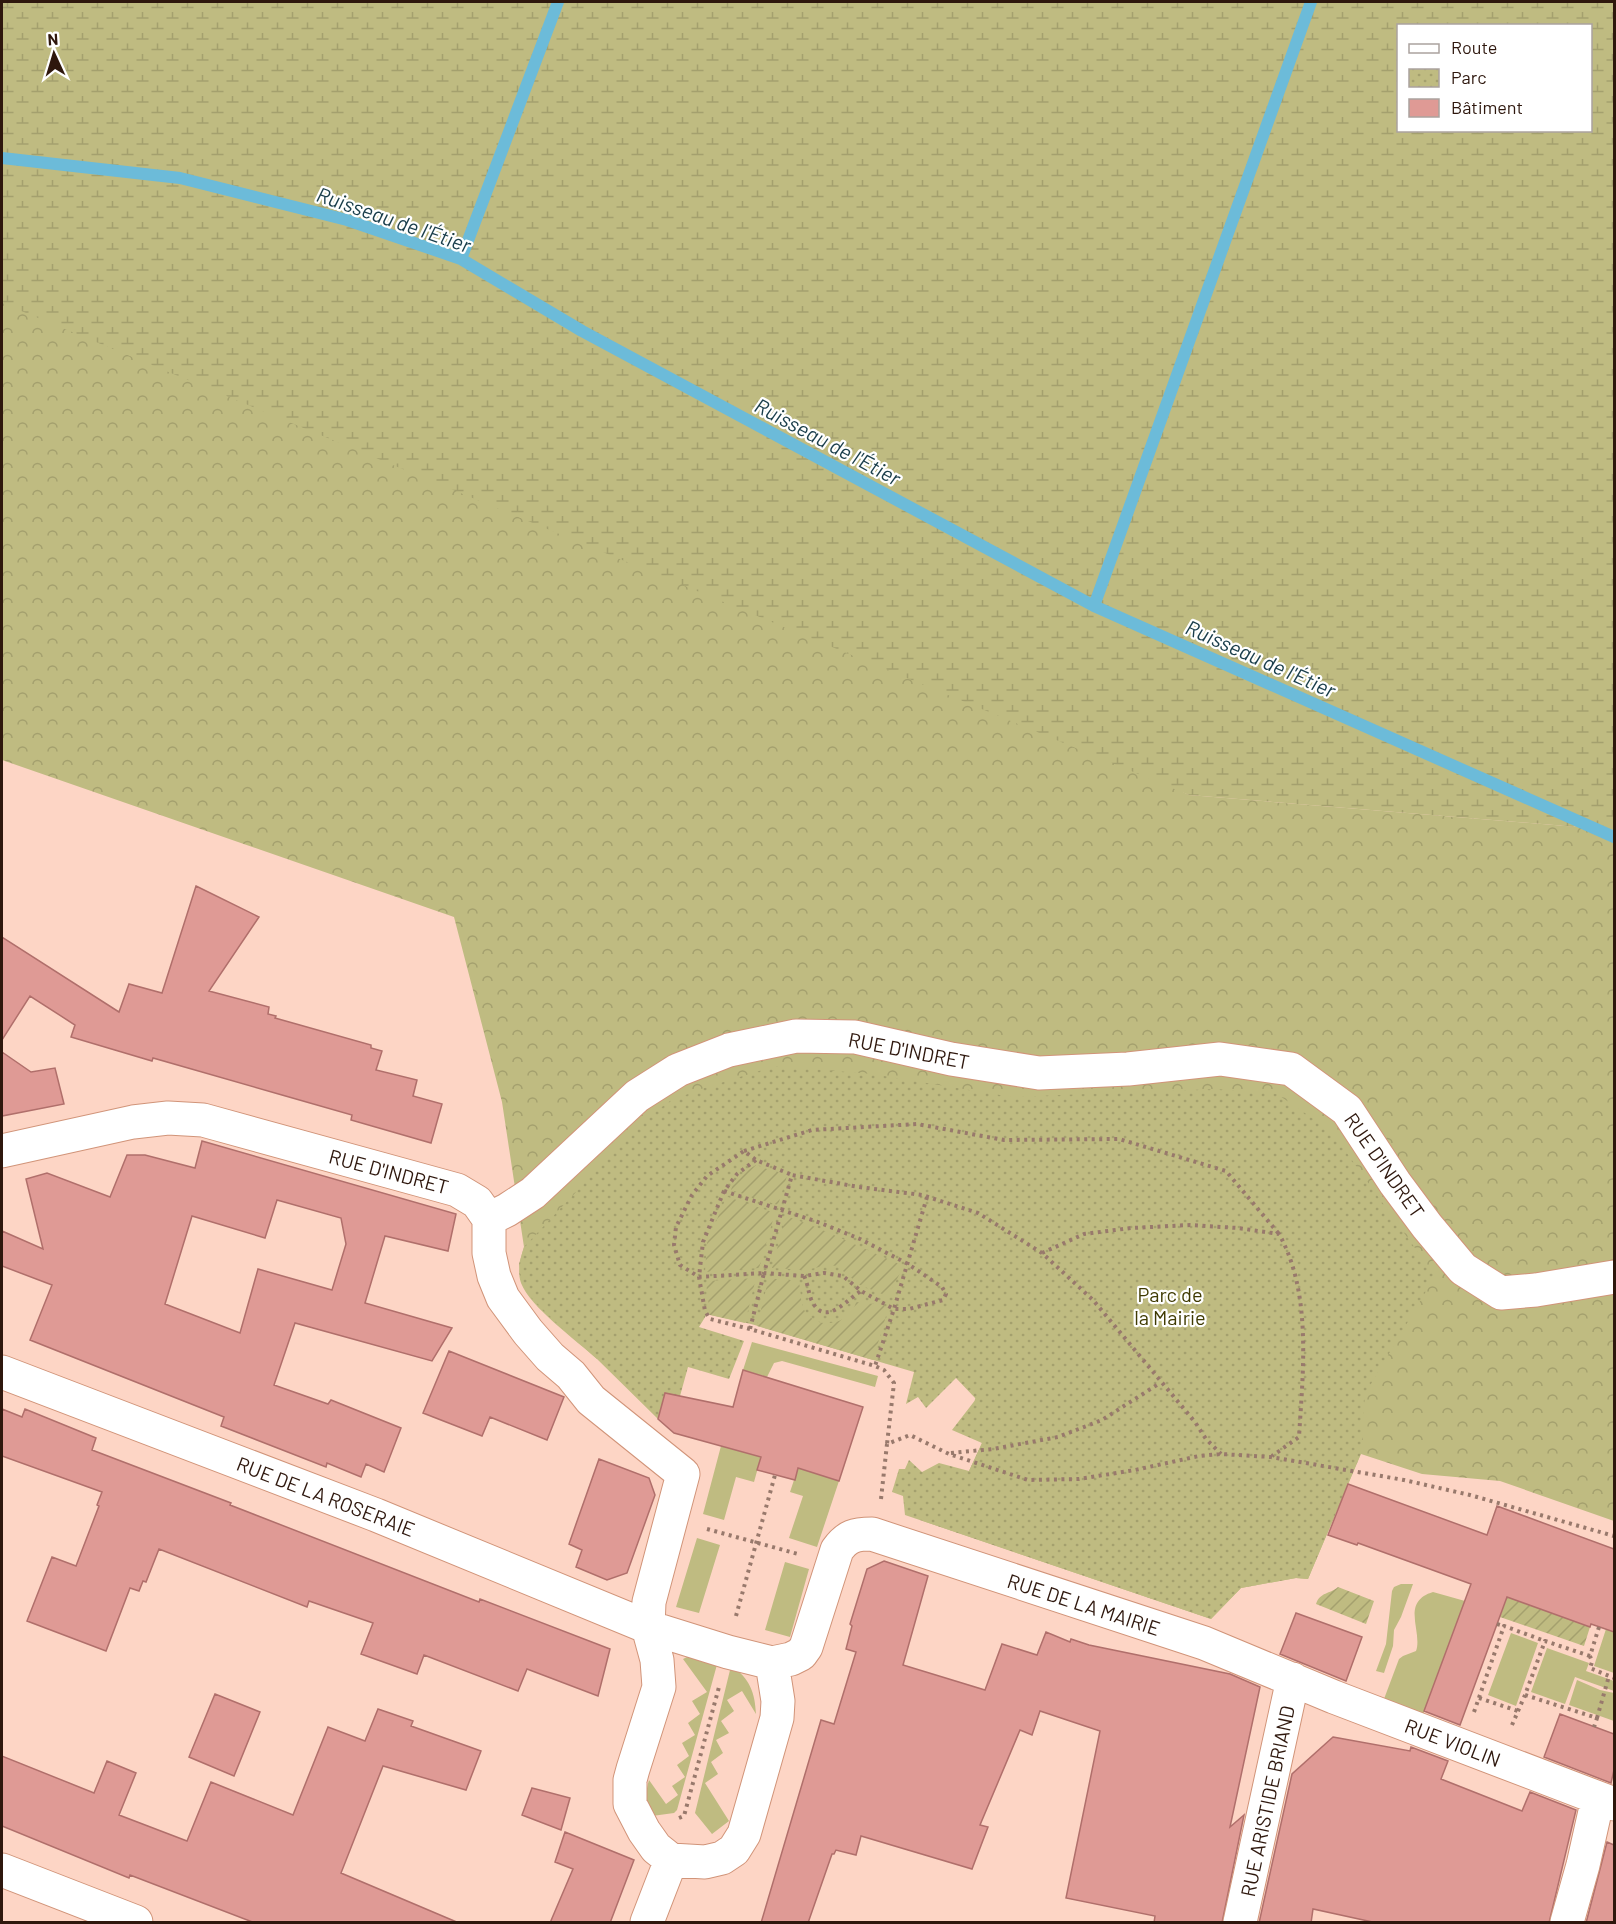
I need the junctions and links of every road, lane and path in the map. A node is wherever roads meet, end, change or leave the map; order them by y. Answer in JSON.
{"nodes":[{"id":1,"x":2,"y":1151,"type":"edge"},
{"id":2,"x":744,"y":1151,"type":"junction"},
{"id":3,"x":756,"y":1160,"type":"junction"},
{"id":4,"x":792,"y":1175,"type":"junction"},
{"id":5,"x":724,"y":1191,"type":"junction"},
{"id":6,"x":927,"y":1197,"type":"junction"},
{"id":7,"x":781,"y":1210,"type":"junction"},
{"id":8,"x":489,"y":1219,"type":"junction"},
{"id":9,"x":1279,"y":1234,"type":"junction"},
{"id":10,"x":1042,"y":1253,"type":"junction"},
{"id":11,"x":908,"y":1264,"type":"junction"},
{"id":12,"x":764,"y":1273,"type":"junction"},
{"id":13,"x":804,"y":1276,"type":"junction"},
{"id":14,"x":699,"y":1277,"type":"junction"},
{"id":15,"x":1614,"y":1277,"type":"edge"},
{"id":16,"x":861,"y":1291,"type":"junction"},
{"id":17,"x":894,"y":1309,"type":"junction"},
{"id":18,"x":750,"y":1329,"type":"junction"},
{"id":19,"x":875,"y":1366,"type":"junction"},
{"id":20,"x":2,"y":1372,"type":"edge"},
{"id":21,"x":1160,"y":1383,"type":"junction"},
{"id":22,"x":887,"y":1444,"type":"junction"},
{"id":23,"x":949,"y":1454,"type":"junction"},
{"id":24,"x":1221,"y":1454,"type":"junction"},
{"id":25,"x":1271,"y":1457,"type":"junction"},
{"id":26,"x":721,"y":1533,"type":"dead end"},
{"id":27,"x":872,"y":1534,"type":"junction"},
{"id":28,"x":1614,"y":1536,"type":"edge"},
{"id":29,"x":786,"y":1551,"type":"dead end"},
{"id":30,"x":1497,"y":1624,"type":"dead end"},
{"id":31,"x":1504,"y":1626,"type":"junction"},
{"id":32,"x":648,"y":1627,"type":"junction"},
{"id":33,"x":1599,"y":1627,"type":"dead end"},
{"id":34,"x":1545,"y":1641,"type":"junction"},
{"id":35,"x":1590,"y":1656,"type":"junction"},
{"id":36,"x":772,"y":1663,"type":"junction"},
{"id":37,"x":1609,"y":1676,"type":"junction"},
{"id":38,"x":1614,"y":1678,"type":"edge"},
{"id":39,"x":1293,"y":1679,"type":"junction"},
{"id":40,"x":1479,"y":1698,"type":"junction"},
{"id":41,"x":1518,"y":1711,"type":"dead end"},
{"id":42,"x":1597,"y":1718,"type":"junction"},
{"id":43,"x":1594,"y":1726,"type":"dead end"},
{"id":44,"x":1461,"y":1745,"type":"junction"},
{"id":45,"x":1606,"y":1801,"type":"edge"},
{"id":46,"x":671,"y":1860,"type":"junction"},
{"id":47,"x":2,"y":1870,"type":"edge"},
{"id":48,"x":102,"y":1916,"type":"edge"},
{"id":49,"x":136,"y":1923,"type":"edge"},
{"id":50,"x":647,"y":1923,"type":"edge"},
{"id":51,"x":1240,"y":1923,"type":"edge"},
{"id":52,"x":1567,"y":1923,"type":"edge"}],
"edges":[{"from":1,"to":8,"type":"street","name":"RUE D'INDRET"},
{"from":2,"to":3,"type":"path"},
{"from":2,"to":9,"type":"path"},
{"from":2,"to":14,"type":"path"},
{"from":3,"to":4,"type":"path"},
{"from":3,"to":5,"type":"path"},
{"from":4,"to":6,"type":"path"},
{"from":4,"to":7,"type":"path"},
{"from":5,"to":7,"type":"path"},
{"from":5,"to":14,"type":"path"},
{"from":6,"to":10,"type":"path"},
{"from":6,"to":11,"type":"path"},
{"from":7,"to":11,"type":"path"},
{"from":7,"to":12,"type":"path"},
{"from":8,"to":15,"type":"street","name":"RUE D'INDRET"},
{"from":8,"to":32,"type":"street"},
{"from":9,"to":10,"type":"path"},
{"from":9,"to":25,"type":"path"},
{"from":10,"to":21,"type":"path"},
{"from":11,"to":17,"type":"path"},
{"from":11,"to":17,"type":"path"},
{"from":12,"to":13,"type":"path"},
{"from":12,"to":14,"type":"path"},
{"from":12,"to":18,"type":"path"},
{"from":13,"to":16,"type":"path"},
{"from":13,"to":16,"type":"path"},
{"from":14,"to":18,"type":"path"},
{"from":16,"to":17,"type":"path"},
{"from":17,"to":19,"type":"path"},
{"from":18,"to":19,"type":"path"},
{"from":19,"to":22,"type":"path"},
{"from":20,"to":32,"type":"street","name":"RUE DE LA ROSERAIE"},
{"from":21,"to":23,"type":"path"},
{"from":21,"to":24,"type":"path"},
{"from":22,"to":23,"type":"path"},
{"from":22,"to":27,"type":"path"},
{"from":23,"to":24,"type":"path"},
{"from":24,"to":25,"type":"path"},
{"from":25,"to":28,"type":"path"},
{"from":26,"to":29,"type":"path"},
{"from":27,"to":36,"type":"street"},
{"from":27,"to":39,"type":"street","name":"RUE DE LA MAIRIE"},
{"from":30,"to":31,"type":"path"},
{"from":31,"to":34,"type":"path"},
{"from":31,"to":40,"type":"path"},
{"from":32,"to":36,"type":"street","name":"RUE DE LA ROSERAIE"},
{"from":32,"to":46,"type":"street"},
{"from":33,"to":35,"type":"path"},
{"from":34,"to":35,"type":"path"},
{"from":34,"to":42,"type":"path"},
{"from":35,"to":37,"type":"path"},
{"from":36,"to":46,"type":"street"},
{"from":37,"to":38,"type":"path"},
{"from":37,"to":42,"type":"path"},
{"from":39,"to":44,"type":"street","name":"RUE VIOLIN"},
{"from":39,"to":51,"type":"street","name":"RUE ARISTIDE BRIAND"},
{"from":40,"to":41,"type":"path"},
{"from":40,"to":44,"type":"path"},
{"from":42,"to":43,"type":"path"},
{"from":44,"to":45,"type":"street","name":"RUE VIOLIN"},
{"from":45,"to":52,"type":"street"},
{"from":46,"to":50,"type":"street"},
{"from":47,"to":48,"type":"street"},
{"from":48,"to":49,"type":"street"}]}
